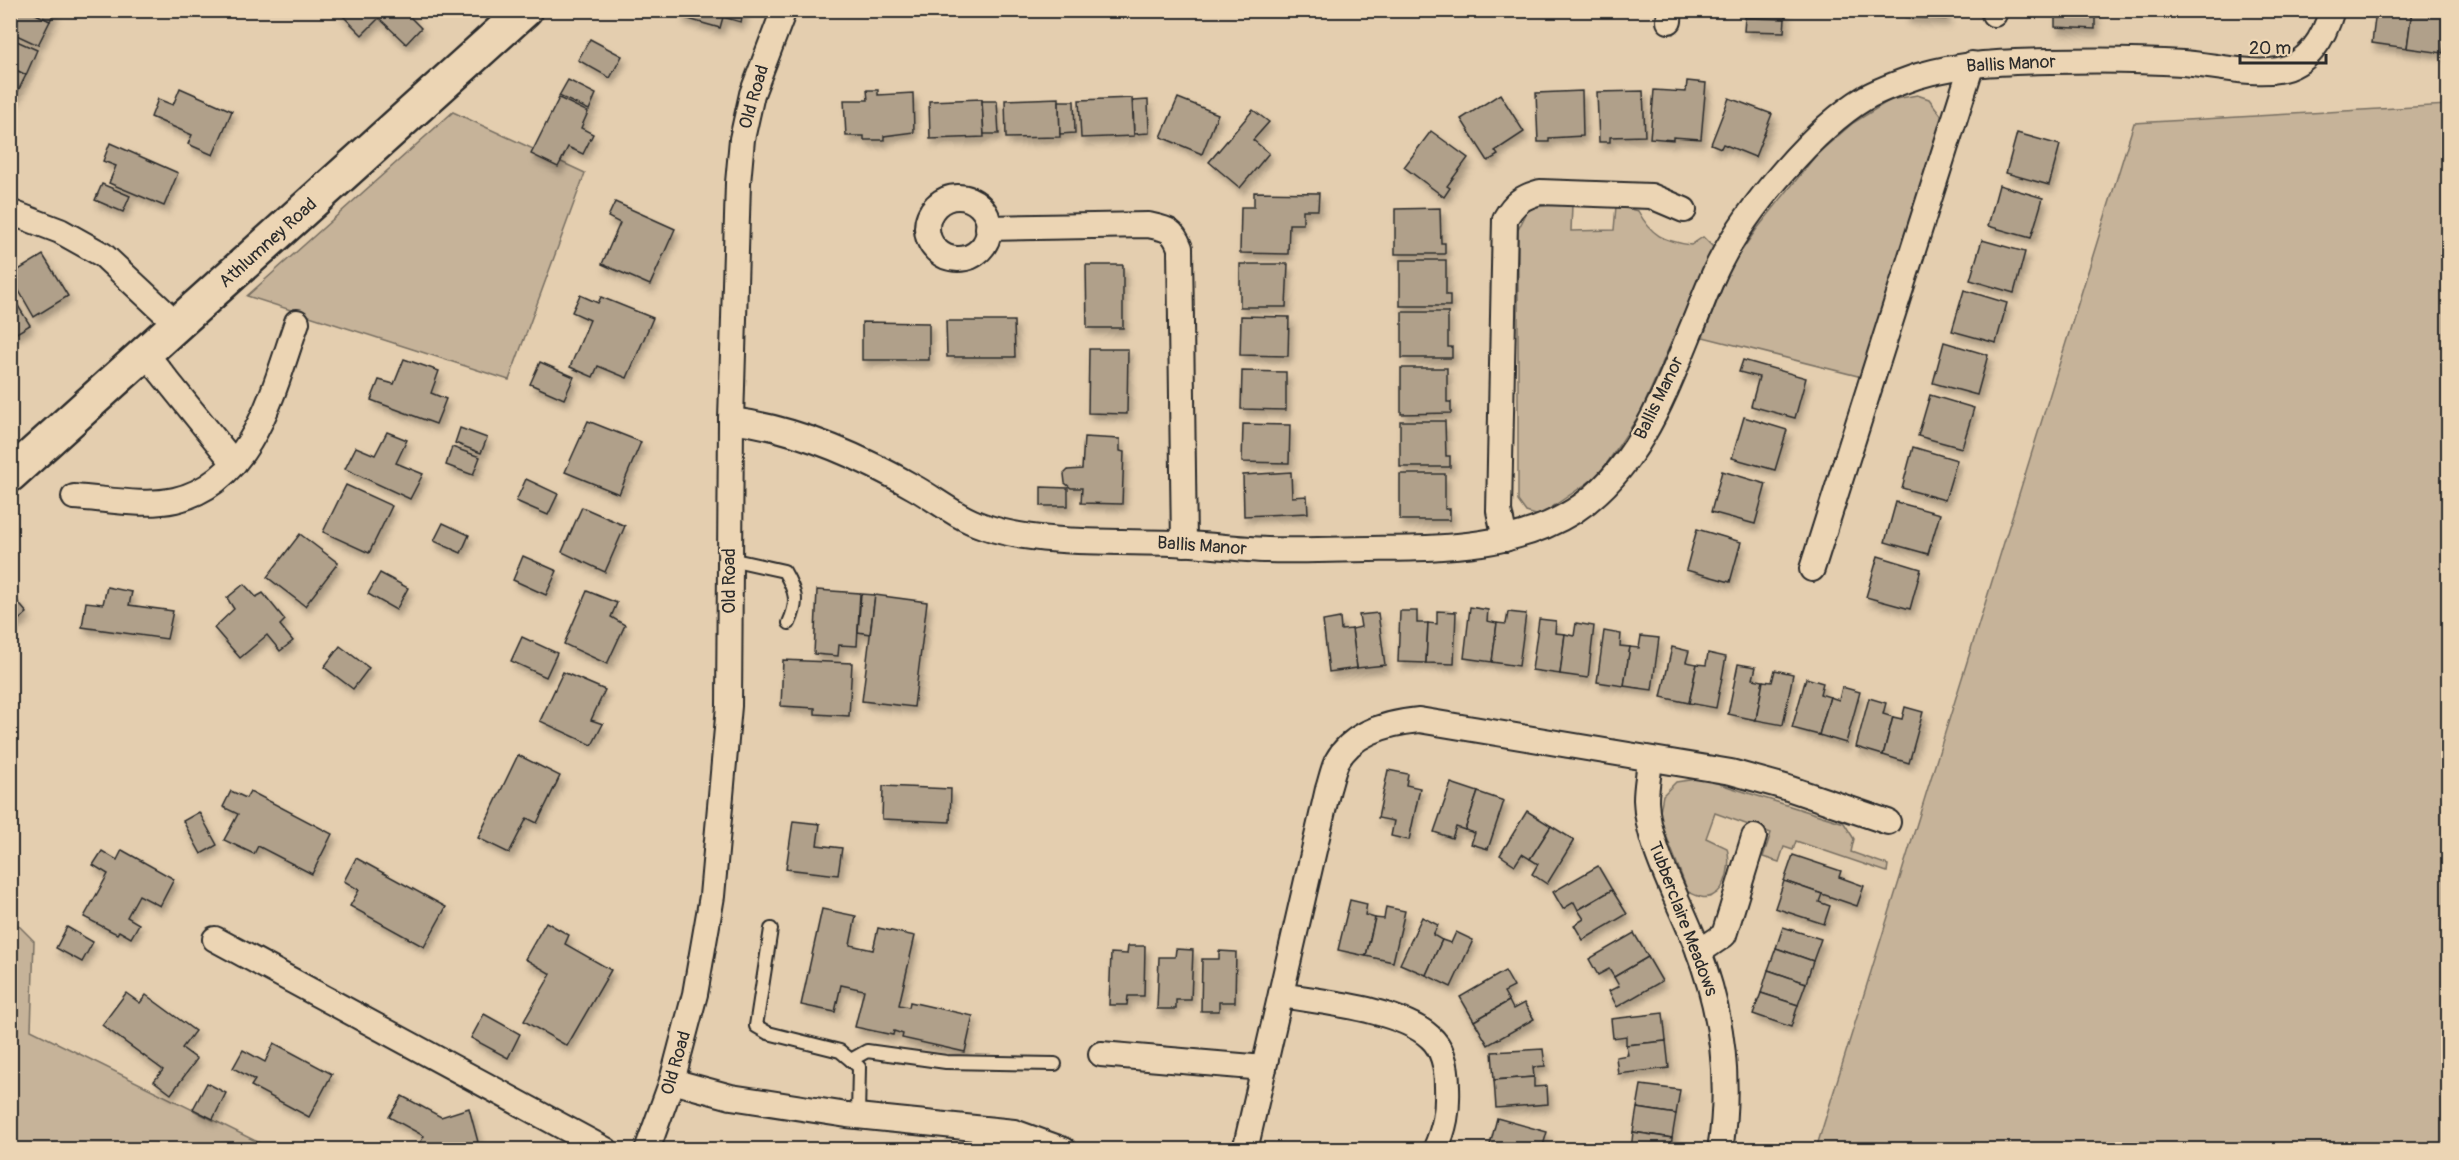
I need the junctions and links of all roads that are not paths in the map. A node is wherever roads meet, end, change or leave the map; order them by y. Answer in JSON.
{"nodes":[{"id":1,"x":525,"y":10,"type":"edge"},
{"id":2,"x":784,"y":10,"type":"edge"},
{"id":3,"x":2332,"y":10,"type":"edge"},
{"id":4,"x":1972,"y":64,"type":"junction"},
{"id":5,"x":1684,"y":210,"type":"dead end"},
{"id":6,"x":10,"y":212,"type":"edge"},
{"id":7,"x":988,"y":228,"type":"dead end"},
{"id":8,"x":297,"y":322,"type":"dead end"},
{"id":9,"x":178,"y":325,"type":"junction"},
{"id":10,"x":146,"y":354,"type":"junction"},
{"id":11,"x":731,"y":420,"type":"junction"},
{"id":12,"x":234,"y":463,"type":"junction"},
{"id":13,"x":10,"y":475,"type":"edge"},
{"id":14,"x":74,"y":497,"type":"dead end"},
{"id":15,"x":1505,"y":539,"type":"junction"},
{"id":16,"x":1184,"y":544,"type":"junction"},
{"id":17,"x":730,"y":560,"type":"junction"},
{"id":18,"x":1812,"y":569,"type":"dead end"},
{"id":19,"x":789,"y":623,"type":"dead end"},
{"id":20,"x":1650,"y":759,"type":"junction"},
{"id":21,"x":1888,"y":822,"type":"dead end"},
{"id":22,"x":1754,"y":837,"type":"dead end"},
{"id":23,"x":771,"y":929,"type":"dead end"},
{"id":24,"x":215,"y":939,"type":"dead end"},
{"id":25,"x":1699,"y":952,"type":"junction"},
{"id":26,"x":1281,"y":995,"type":"junction"},
{"id":27,"x":1101,"y":1054,"type":"dead end"},
{"id":28,"x":851,"y":1060,"type":"junction"},
{"id":29,"x":1055,"y":1064,"type":"dead end"},
{"id":30,"x":1264,"y":1068,"type":"junction"},
{"id":31,"x":672,"y":1081,"type":"junction"},
{"id":32,"x":858,"y":1116,"type":"junction"},
{"id":33,"x":606,"y":1149,"type":"edge"},
{"id":34,"x":647,"y":1149,"type":"edge"},
{"id":35,"x":1064,"y":1149,"type":"edge"},
{"id":36,"x":1245,"y":1149,"type":"edge"},
{"id":37,"x":1435,"y":1149,"type":"edge"},
{"id":38,"x":1720,"y":1149,"type":"edge"}],
"edges":[{"from":1,"to":9,"type":"main road","name":"Athlumney Road"},
{"from":2,"to":11,"type":"street","name":"Old Road"},
{"from":3,"to":4,"type":"street","name":"Ballis Manor"},
{"from":4,"to":15,"type":"street","name":"Ballis Manor"},
{"from":4,"to":18,"type":"street"},
{"from":5,"to":15,"type":"street"},
{"from":6,"to":9,"type":"street"},
{"from":7,"to":16,"type":"street"},
{"from":8,"to":12,"type":"street"},
{"from":9,"to":10,"type":"main road","name":"Athlumney Road"},
{"from":10,"to":12,"type":"street"},
{"from":10,"to":13,"type":"main road","name":"Athlumney Road"},
{"from":11,"to":16,"type":"street","name":"Ballis Manor"},
{"from":11,"to":17,"type":"street","name":"Old Road"},
{"from":12,"to":14,"type":"street"},
{"from":15,"to":16,"type":"street","name":"Ballis Manor"},
{"from":17,"to":19,"type":"lane"},
{"from":17,"to":31,"type":"street","name":"Old Road"},
{"from":20,"to":21,"type":"street"},
{"from":20,"to":25,"type":"street","name":"Tubberclaire Meadows"},
{"from":20,"to":26,"type":"street"},
{"from":22,"to":25,"type":"street"},
{"from":23,"to":28,"type":"lane"},
{"from":24,"to":33,"type":"street"},
{"from":25,"to":38,"type":"street","name":"Tubberclaire Meadows"},
{"from":26,"to":30,"type":"street"},
{"from":26,"to":37,"type":"street"},
{"from":27,"to":30,"type":"street"},
{"from":28,"to":29,"type":"lane"},
{"from":28,"to":32,"type":"lane"},
{"from":30,"to":36,"type":"street"},
{"from":31,"to":32,"type":"street"},
{"from":31,"to":34,"type":"street","name":"Old Road"},
{"from":32,"to":35,"type":"street"}]}
